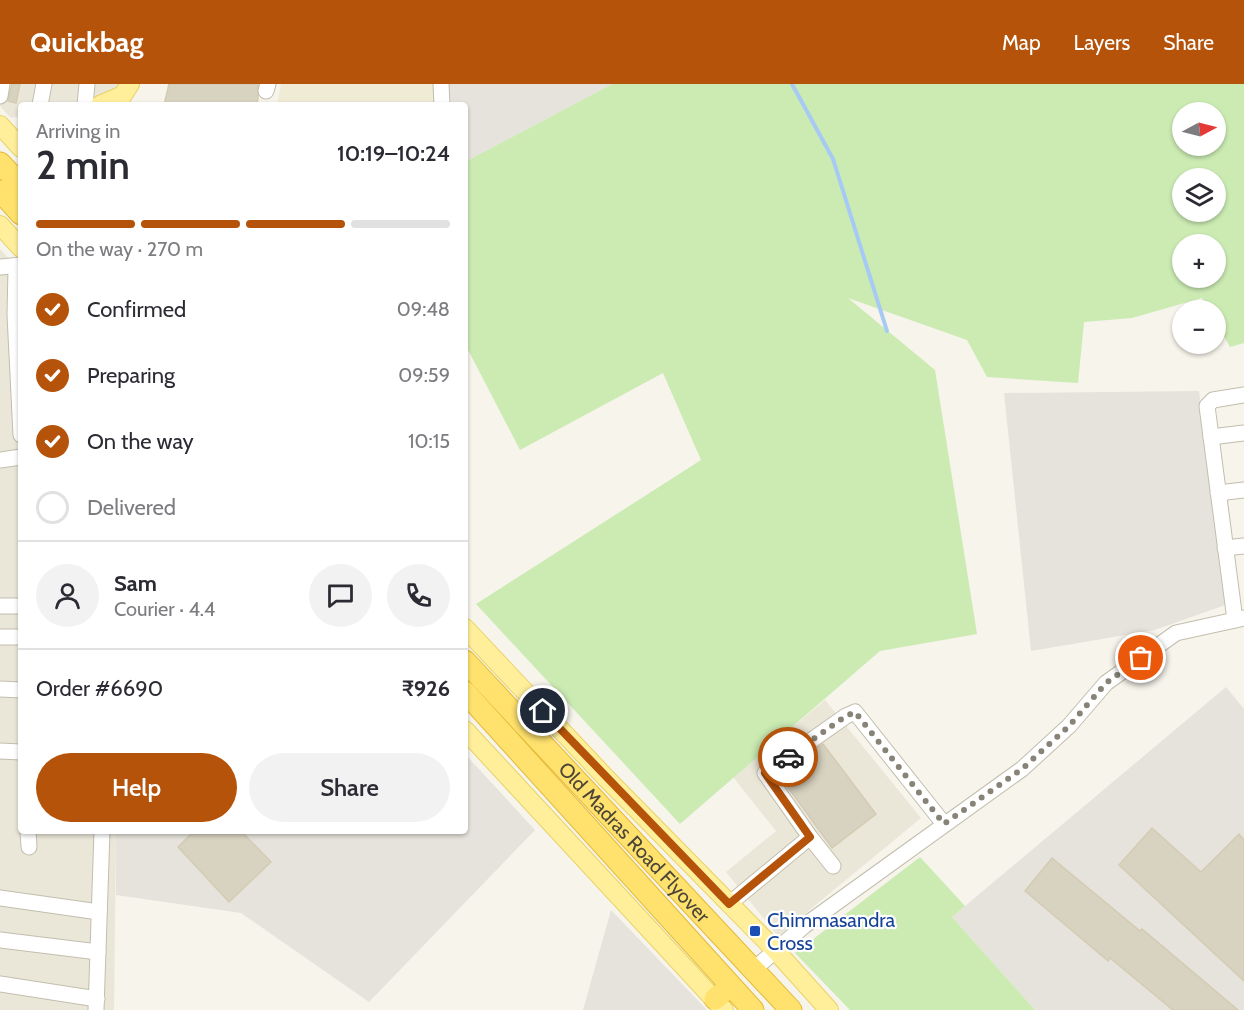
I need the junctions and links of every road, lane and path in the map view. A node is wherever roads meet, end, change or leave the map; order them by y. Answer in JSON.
{"nodes":[{"id":1,"x":2,"y":84,"type":"edge"},
{"id":2,"x":45,"y":84,"type":"edge"},
{"id":3,"x":87,"y":84,"type":"edge"},
{"id":4,"x":130,"y":84,"type":"edge"},
{"id":5,"x":441,"y":84,"type":"edge"},
{"id":6,"x":0,"y":96,"type":"edge"},
{"id":7,"x":41,"y":102,"type":"edge"},
{"id":8,"x":85,"y":102,"type":"edge"},
{"id":9,"x":111,"y":102,"type":"edge"},
{"id":10,"x":442,"y":102,"type":"edge"},
{"id":11,"x":10,"y":129,"type":"edge"},
{"id":12,"x":18,"y":143,"type":"edge"},
{"id":13,"x":0,"y":163,"type":"edge"},
{"id":14,"x":18,"y":182,"type":"edge"},
{"id":15,"x":0,"y":191,"type":"edge"},
{"id":16,"x":18,"y":211,"type":"edge"},
{"id":17,"x":0,"y":225,"type":"edge"},
{"id":18,"x":18,"y":245,"type":"edge"},
{"id":19,"x":18,"y":266,"type":"edge"},
{"id":20,"x":0,"y":267,"type":"edge"},
{"id":21,"x":18,"y":278,"type":"edge"},
{"id":22,"x":18,"y":375,"type":"edge"},
{"id":23,"x":1244,"y":395,"type":"edge"},
{"id":24,"x":1244,"y":433,"type":"edge"},
{"id":25,"x":1211,"y":437,"type":"junction"},
{"id":26,"x":18,"y":457,"type":"edge"},
{"id":27,"x":0,"y":460,"type":"edge"},
{"id":28,"x":1244,"y":490,"type":"edge"},
{"id":29,"x":1218,"y":493,"type":"junction"},
{"id":30,"x":1244,"y":546,"type":"edge"},
{"id":31,"x":1225,"y":549,"type":"junction"},
{"id":32,"x":0,"y":606,"type":"edge"},
{"id":33,"x":18,"y":606,"type":"edge"},
{"id":34,"x":1239,"y":619,"type":"edge"},
{"id":35,"x":468,"y":631,"type":"edge"},
{"id":36,"x":18,"y":637,"type":"edge"},
{"id":37,"x":0,"y":638,"type":"edge"},
{"id":38,"x":468,"y":664,"type":"edge"},
{"id":39,"x":0,"y":689,"type":"edge"},
{"id":40,"x":18,"y":690,"type":"edge"},
{"id":41,"x":468,"y":696,"type":"edge"},
{"id":42,"x":468,"y":733,"type":"edge"},
{"id":43,"x":0,"y":751,"type":"edge"},
{"id":44,"x":18,"y":752,"type":"edge"},
{"id":45,"x":944,"y":824,"type":"junction"},
{"id":46,"x":28,"y":834,"type":"edge"},
{"id":47,"x":102,"y":834,"type":"edge"},
{"id":48,"x":810,"y":837,"type":"junction"},
{"id":49,"x":29,"y":847,"type":"dead end"},
{"id":50,"x":833,"y":866,"type":"dead end"},
{"id":51,"x":0,"y":898,"type":"edge"},
{"id":52,"x":729,"y":904,"type":"junction"},
{"id":53,"x":99,"y":912,"type":"junction"},
{"id":54,"x":0,"y":940,"type":"edge"},
{"id":55,"x":776,"y":951,"type":"junction"},
{"id":56,"x":98,"y":952,"type":"junction"},
{"id":57,"x":753,"y":970,"type":"junction"},
{"id":58,"x":0,"y":984,"type":"edge"},
{"id":59,"x":723,"y":998,"type":"edge"},
{"id":60,"x":96,"y":1004,"type":"edge"},
{"id":61,"x":753,"y":1010,"type":"edge"},
{"id":62,"x":791,"y":1010,"type":"edge"},
{"id":63,"x":829,"y":1010,"type":"edge"}],
"edges":[{"from":1,"to":6,"type":"street"},
{"from":2,"to":7,"type":"street"},
{"from":3,"to":8,"type":"street"},
{"from":4,"to":9,"type":"main road"},
{"from":5,"to":10,"type":"street"},
{"from":11,"to":12,"type":"main road"},
{"from":13,"to":14,"type":"highway"},
{"from":15,"to":16,"type":"highway"},
{"from":17,"to":18,"type":"main road"},
{"from":19,"to":20,"type":"street"},
{"from":21,"to":22,"type":"street"},
{"from":23,"to":25,"type":"street"},
{"from":24,"to":25,"type":"street"},
{"from":25,"to":29,"type":"street"},
{"from":26,"to":27,"type":"street"},
{"from":28,"to":29,"type":"street"},
{"from":29,"to":31,"type":"street"},
{"from":30,"to":31,"type":"street"},
{"from":31,"to":34,"type":"street"},
{"from":32,"to":33,"type":"street"},
{"from":34,"to":45,"type":"street"},
{"from":35,"to":52,"type":"main road"},
{"from":36,"to":37,"type":"street"},
{"from":38,"to":57,"type":"highway","name":"Old Madras Road Flyover"},
{"from":39,"to":40,"type":"street"},
{"from":41,"to":59,"type":"highway","name":"Old Madras Road Flyover"},
{"from":42,"to":59,"type":"main road"},
{"from":43,"to":44,"type":"street"},
{"from":45,"to":48,"type":"street"},
{"from":45,"to":55,"type":"street"},
{"from":46,"to":49,"type":"street"},
{"from":47,"to":53,"type":"street"},
{"from":48,"to":50,"type":"street"},
{"from":48,"to":52,"type":"street"},
{"from":51,"to":53,"type":"street"},
{"from":52,"to":55,"type":"main road"},
{"from":53,"to":56,"type":"street"},
{"from":54,"to":56,"type":"street"},
{"from":55,"to":57,"type":"street"},
{"from":55,"to":63,"type":"main road"},
{"from":56,"to":60,"type":"street"},
{"from":57,"to":62,"type":"highway","name":"Old Madras Road Flyover"},
{"from":58,"to":60,"type":"street"},
{"from":59,"to":61,"type":"highway","name":"Old Madras Road Flyover"}]}
